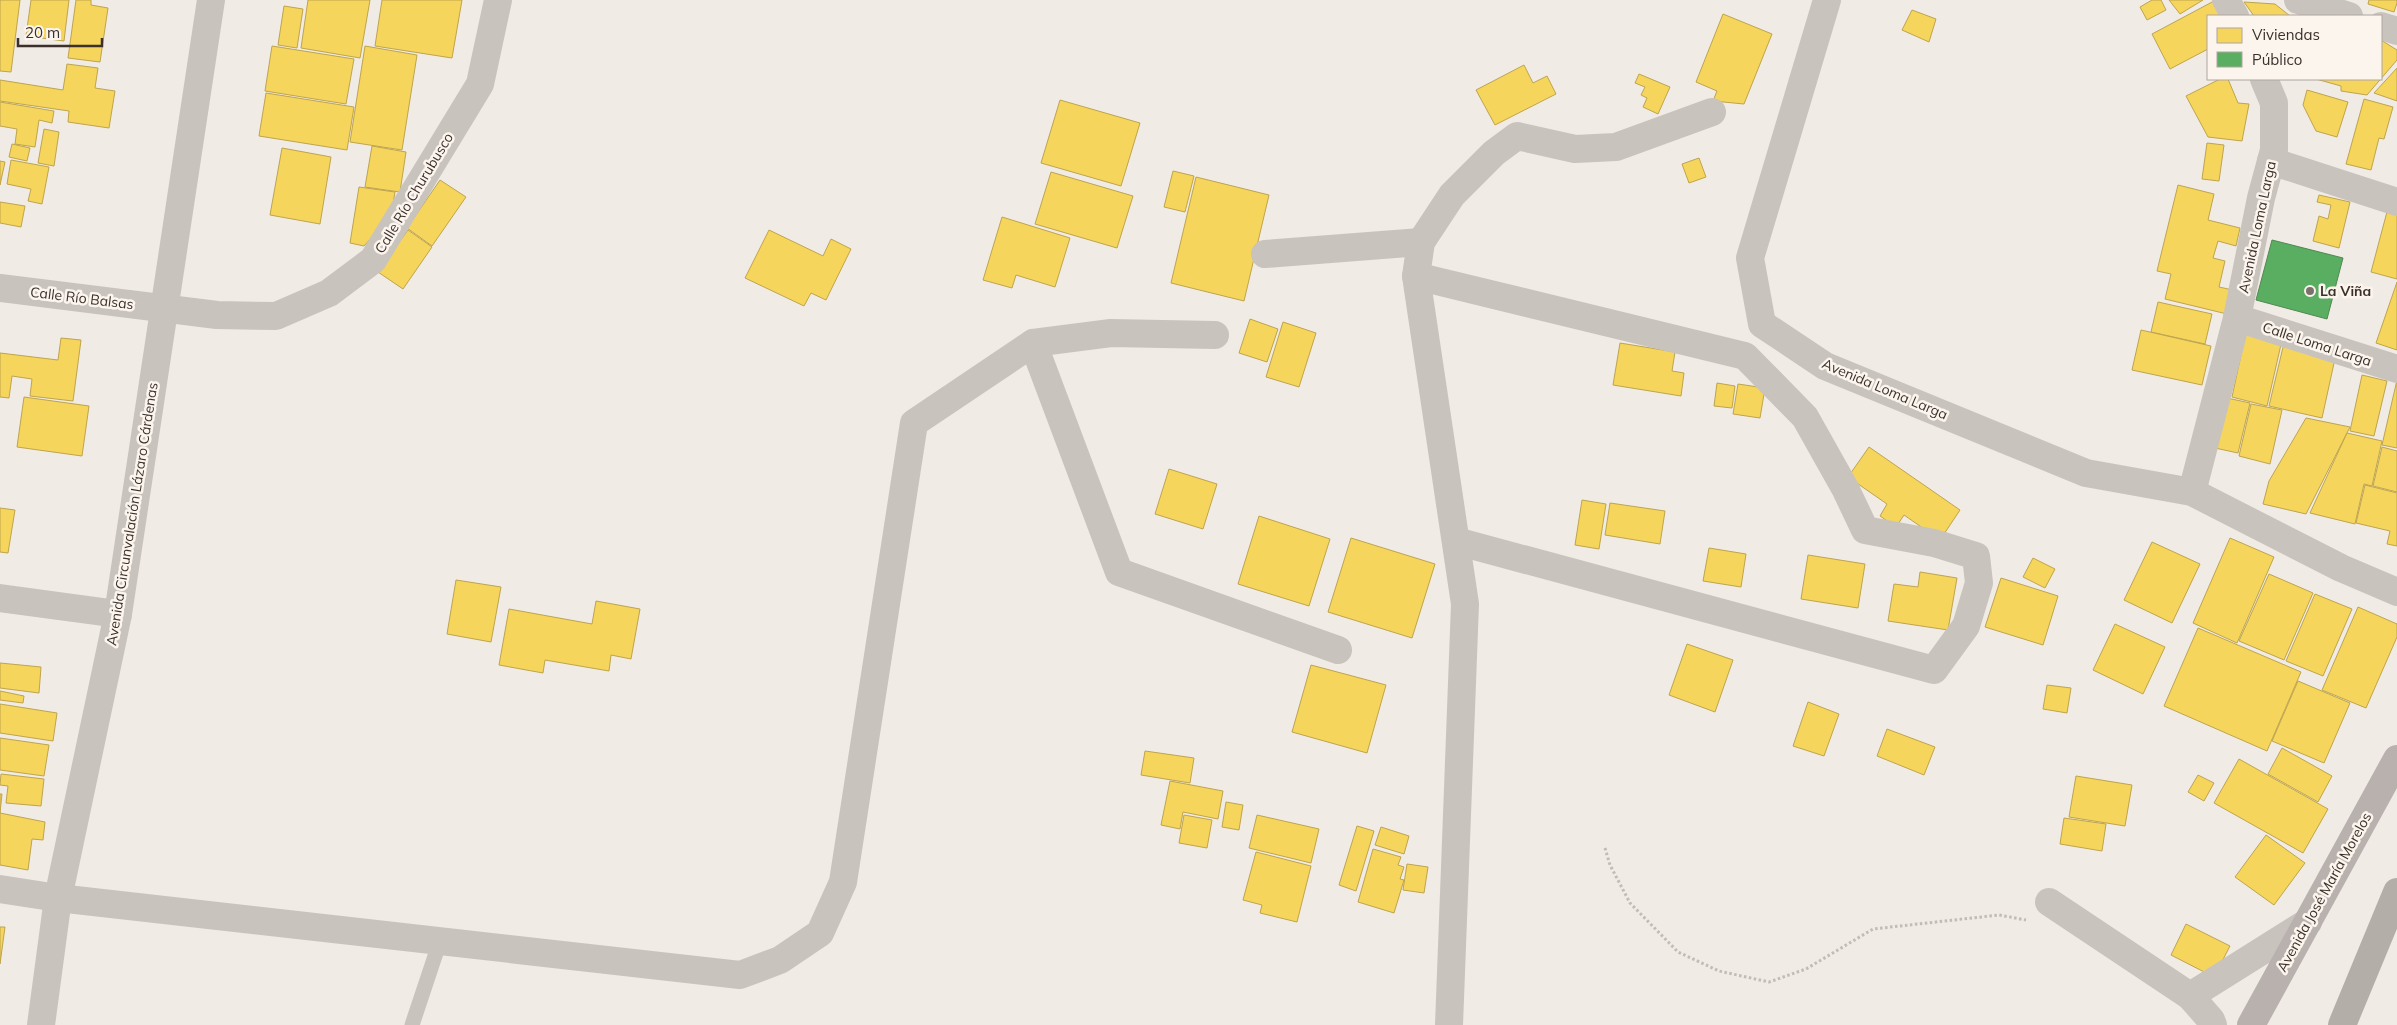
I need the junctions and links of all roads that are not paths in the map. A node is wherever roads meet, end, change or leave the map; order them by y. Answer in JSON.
{"nodes":[{"id":1,"x":211,"y":0,"type":"edge"},
{"id":2,"x":498,"y":0,"type":"edge"},
{"id":3,"x":1826,"y":0,"type":"edge"},
{"id":4,"x":2226,"y":0,"type":"edge"},
{"id":5,"x":2298,"y":0,"type":"edge"},
{"id":6,"x":2234,"y":15,"type":"edge"},
{"id":7,"x":2346,"y":15,"type":"edge"},
{"id":8,"x":2382,"y":26,"type":"edge"},
{"id":9,"x":2397,"y":31,"type":"edge"},
{"id":10,"x":2264,"y":80,"type":"edge"},
{"id":11,"x":1712,"y":112,"type":"dead end"},
{"id":12,"x":2271,"y":161,"type":"junction"},
{"id":13,"x":2397,"y":202,"type":"edge"},
{"id":14,"x":1421,"y":242,"type":"junction"},
{"id":15,"x":1265,"y":254,"type":"dead end"},
{"id":16,"x":1416,"y":276,"type":"junction"},
{"id":17,"x":0,"y":288,"type":"edge"},
{"id":18,"x":164,"y":309,"type":"junction"},
{"id":19,"x":2237,"y":318,"type":"junction"},
{"id":20,"x":1215,"y":335,"type":"dead end"},
{"id":21,"x":1033,"y":343,"type":"junction"},
{"id":22,"x":2397,"y":369,"type":"edge"},
{"id":23,"x":2192,"y":492,"type":"junction"},
{"id":24,"x":1456,"y":541,"type":"junction"},
{"id":25,"x":2397,"y":592,"type":"edge"},
{"id":26,"x":0,"y":598,"type":"edge"},
{"id":27,"x":118,"y":614,"type":"junction"},
{"id":28,"x":1338,"y":650,"type":"dead end"},
{"id":29,"x":2397,"y":759,"type":"edge"},
{"id":30,"x":0,"y":889,"type":"edge"},
{"id":31,"x":2397,"y":892,"type":"edge"},
{"id":32,"x":58,"y":898,"type":"junction"},
{"id":33,"x":2042,"y":912,"type":"road end"},
{"id":34,"x":2308,"y":922,"type":"junction"},
{"id":35,"x":440,"y":941,"type":"junction"},
{"id":36,"x":2190,"y":996,"type":"junction"},
{"id":37,"x":41,"y":1025,"type":"edge"},
{"id":38,"x":412,"y":1025,"type":"edge"},
{"id":39,"x":1449,"y":1025,"type":"edge"},
{"id":40,"x":2213,"y":1025,"type":"edge"},
{"id":41,"x":2251,"y":1025,"type":"edge"},
{"id":42,"x":2342,"y":1025,"type":"edge"}],
"edges":[{"from":1,"to":18,"type":"street","name":"Avenida Circunvalación Lázaro Cárdenas"},
{"from":2,"to":18,"type":"street","name":"Calle Río Churubusco"},
{"from":3,"to":23,"type":"street","name":"Avenida Loma Larga"},
{"from":4,"to":6,"type":"street"},
{"from":5,"to":7,"type":"street"},
{"from":8,"to":9,"type":"street"},
{"from":10,"to":12,"type":"street","name":"Avenida Loma Larga"},
{"from":11,"to":14,"type":"street"},
{"from":12,"to":13,"type":"street"},
{"from":12,"to":19,"type":"street","name":"Avenida Loma Larga"},
{"from":14,"to":15,"type":"street"},
{"from":14,"to":16,"type":"street"},
{"from":16,"to":24,"type":"street"},
{"from":16,"to":24,"type":"street"},
{"from":17,"to":18,"type":"street","name":"Calle Río Balsas"},
{"from":18,"to":27,"type":"street","name":"Avenida Circunvalación Lázaro Cárdenas"},
{"from":19,"to":22,"type":"street","name":"Calle Loma Larga"},
{"from":19,"to":23,"type":"street","name":"Avenida Loma Larga"},
{"from":20,"to":21,"type":"street"},
{"from":21,"to":28,"type":"street"},
{"from":21,"to":35,"type":"street"},
{"from":23,"to":25,"type":"street","name":"Avenida Loma Larga"},
{"from":24,"to":39,"type":"street"},
{"from":26,"to":27,"type":"street"},
{"from":27,"to":32,"type":"street","name":"Avenida Circunvalación Lázaro Cárdenas"},
{"from":29,"to":34,"type":"main road","name":"Avenida José María Morelos"},
{"from":30,"to":32,"type":"street"},
{"from":31,"to":42,"type":"highway"},
{"from":32,"to":35,"type":"street"},
{"from":32,"to":37,"type":"street","name":"Avenida Circunvalación Lázaro Cárdenas"},
{"from":33,"to":36,"type":"street"},
{"from":34,"to":36,"type":"street"},
{"from":34,"to":41,"type":"main road","name":"Avenida José María Morelos"},
{"from":35,"to":38,"type":"lane"},
{"from":36,"to":40,"type":"street"}]}
